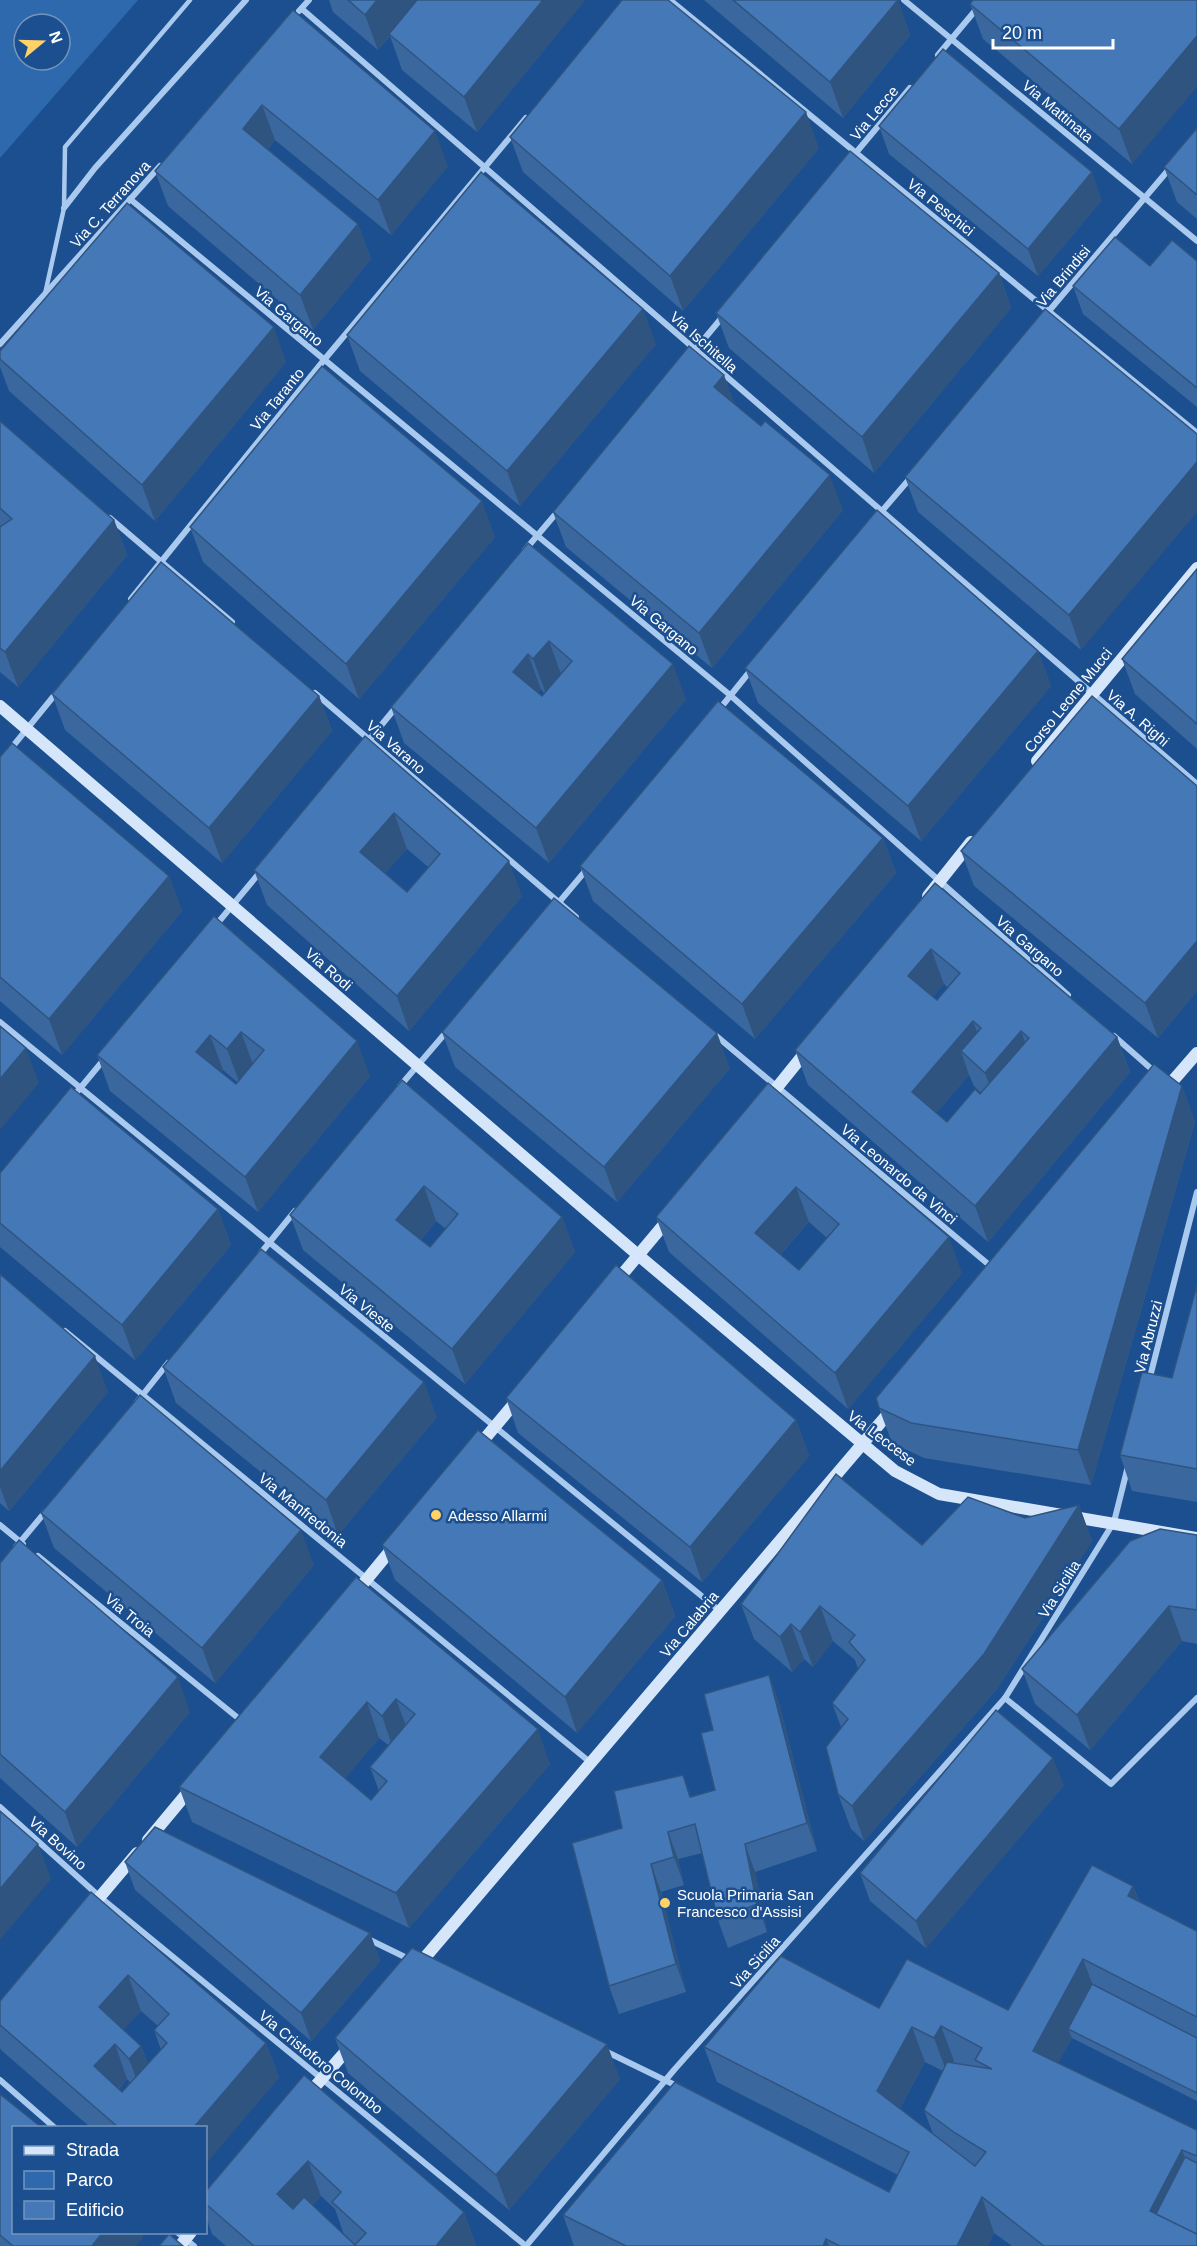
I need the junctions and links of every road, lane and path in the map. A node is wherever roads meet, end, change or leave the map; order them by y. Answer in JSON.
{"nodes":[{"id":1,"x":190,"y":0,"type":"edge"},
{"id":2,"x":246,"y":0,"type":"edge"},
{"id":3,"x":309,"y":0,"type":"edge"},
{"id":4,"x":670,"y":0,"type":"edge"},
{"id":5,"x":904,"y":0,"type":"edge"},
{"id":6,"x":984,"y":0,"type":"edge"},
{"id":7,"x":302,"y":9,"type":"junction"},
{"id":8,"x":294,"y":17,"type":"edge"},
{"id":9,"x":952,"y":39,"type":"junction"},
{"id":10,"x":930,"y":65,"type":"edge"},
{"id":11,"x":915,"y":83,"type":"edge"},
{"id":12,"x":529,"y":114,"type":"edge"},
{"id":13,"x":856,"y":153,"type":"junction"},
{"id":14,"x":169,"y":156,"type":"edge"},
{"id":15,"x":1174,"y":162,"type":"edge"},
{"id":16,"x":485,"y":167,"type":"junction"},
{"id":17,"x":842,"y":170,"type":"edge"},
{"id":18,"x":1145,"y":198,"type":"junction"},
{"id":19,"x":130,"y":200,"type":"junction"},
{"id":20,"x":64,"y":208,"type":"junction"},
{"id":21,"x":1197,"y":242,"type":"edge"},
{"id":22,"x":45,"y":295,"type":"junction"},
{"id":23,"x":732,"y":305,"type":"edge"},
{"id":24,"x":1049,"y":311,"type":"junction"},
{"id":25,"x":1041,"y":320,"type":"edge"},
{"id":26,"x":0,"y":344,"type":"edge"},
{"id":27,"x":696,"y":350,"type":"junction"},
{"id":28,"x":688,"y":359,"type":"edge"},
{"id":29,"x":324,"y":360,"type":"junction"},
{"id":30,"x":1197,"y":433,"type":"edge"},
{"id":31,"x":920,"y":466,"type":"edge"},
{"id":32,"x":567,"y":500,"type":"edge"},
{"id":33,"x":882,"y":512,"type":"junction"},
{"id":34,"x":107,"y":516,"type":"edge"},
{"id":35,"x":874,"y":521,"type":"edge"},
{"id":36,"x":537,"y":535,"type":"junction"},
{"id":37,"x":522,"y":553,"type":"edge"},
{"id":38,"x":161,"y":562,"type":"junction"},
{"id":39,"x":1197,"y":568,"type":"edge"},
{"id":40,"x":124,"y":608,"type":"edge"},
{"id":41,"x":243,"y":631,"type":"edge"},
{"id":42,"x":753,"y":668,"type":"edge"},
{"id":43,"x":64,"y":683,"type":"edge"},
{"id":44,"x":306,"y":685,"type":"edge"},
{"id":45,"x":1092,"y":694,"type":"junction"},
{"id":46,"x":406,"y":695,"type":"edge"},
{"id":47,"x":730,"y":695,"type":"junction"},
{"id":48,"x":0,"y":706,"type":"edge"},
{"id":49,"x":715,"y":713,"type":"edge"},
{"id":50,"x":27,"y":730,"type":"junction"},
{"id":51,"x":369,"y":740,"type":"junction"},
{"id":52,"x":362,"y":749,"type":"edge"},
{"id":53,"x":0,"y":762,"type":"edge"},
{"id":54,"x":1026,"y":774,"type":"edge"},
{"id":55,"x":1197,"y":784,"type":"edge"},
{"id":56,"x":982,"y":828,"type":"edge"},
{"id":57,"x":589,"y":866,"type":"edge"},
{"id":58,"x":263,"y":869,"type":"edge"},
{"id":59,"x":939,"y":882,"type":"junction"},
{"id":60,"x":560,"y":902,"type":"junction"},
{"id":61,"x":232,"y":906,"type":"junction"},
{"id":62,"x":917,"y":910,"type":"edge"},
{"id":63,"x":552,"y":911,"type":"edge"},
{"id":64,"x":587,"y":926,"type":"edge"},
{"id":65,"x":210,"y":933,"type":"edge"},
{"id":66,"x":1072,"y":999,"type":"edge"},
{"id":67,"x":457,"y":1020,"type":"edge"},
{"id":68,"x":0,"y":1023,"type":"edge"},
{"id":69,"x":705,"y":1026,"type":"edge"},
{"id":70,"x":1107,"y":1030,"type":"edge"},
{"id":71,"x":814,"y":1041,"type":"edge"},
{"id":72,"x":111,"y":1051,"type":"edge"},
{"id":73,"x":1197,"y":1053,"type":"edge"},
{"id":74,"x":418,"y":1065,"type":"junction"},
{"id":75,"x":1169,"y":1085,"type":"junction"},
{"id":76,"x":81,"y":1087,"type":"junction"},
{"id":77,"x":777,"y":1088,"type":"junction"},
{"id":78,"x":395,"y":1092,"type":"edge"},
{"id":79,"x":1155,"y":1102,"type":"edge"},
{"id":80,"x":66,"y":1104,"type":"edge"},
{"id":81,"x":755,"y":1114,"type":"edge"},
{"id":82,"x":1197,"y":1192,"type":"edge"},
{"id":83,"x":682,"y":1203,"type":"edge"},
{"id":84,"x":298,"y":1208,"type":"edge"},
{"id":85,"x":268,"y":1244,"type":"junction"},
{"id":86,"x":638,"y":1255,"type":"junction"},
{"id":87,"x":254,"y":1262,"type":"edge"},
{"id":88,"x":1005,"y":1278,"type":"edge"},
{"id":89,"x":608,"y":1291,"type":"edge"},
{"id":90,"x":62,"y":1328,"type":"edge"},
{"id":91,"x":172,"y":1359,"type":"edge"},
{"id":92,"x":1148,"y":1386,"type":"edge"},
{"id":93,"x":525,"y":1390,"type":"edge"},
{"id":94,"x":143,"y":1394,"type":"junction"},
{"id":95,"x":900,"y":1400,"type":"edge"},
{"id":96,"x":135,"y":1404,"type":"edge"},
{"id":97,"x":495,"y":1426,"type":"junction"},
{"id":98,"x":862,"y":1444,"type":"junction"},
{"id":99,"x":1131,"y":1454,"type":"edge"},
{"id":100,"x":465,"y":1462,"type":"edge"},
{"id":101,"x":51,"y":1505,"type":"edge"},
{"id":102,"x":1114,"y":1522,"type":"junction"},
{"id":103,"x":0,"y":1526,"type":"edge"},
{"id":104,"x":405,"y":1534,"type":"edge"},
{"id":105,"x":1197,"y":1538,"type":"edge"},
{"id":106,"x":20,"y":1542,"type":"junction"},
{"id":107,"x":13,"y":1550,"type":"edge"},
{"id":108,"x":367,"y":1578,"type":"junction"},
{"id":109,"x":344,"y":1606,"type":"edge"},
{"id":110,"x":720,"y":1611,"type":"junction"},
{"id":111,"x":1005,"y":1698,"type":"junction"},
{"id":112,"x":1197,"y":1698,"type":"edge"},
{"id":113,"x":246,"y":1724,"type":"edge"},
{"id":114,"x":591,"y":1763,"type":"junction"},
{"id":115,"x":200,"y":1779,"type":"edge"},
{"id":116,"x":0,"y":1807,"type":"edge"},
{"id":117,"x":100,"y":1897,"type":"junction"},
{"id":118,"x":79,"y":1923,"type":"edge"},
{"id":119,"x":356,"y":1933,"type":"edge"},
{"id":120,"x":425,"y":1967,"type":"junction"},
{"id":121,"x":404,"y":1982,"type":"edge"},
{"id":122,"x":360,"y":2035,"type":"edge"},
{"id":123,"x":602,"y":2050,"type":"edge"},
{"id":124,"x":322,"y":2079,"type":"junction"},
{"id":125,"x":0,"y":2080,"type":"edge"},
{"id":126,"x":666,"y":2080,"type":"junction"},
{"id":127,"x":687,"y":2091,"type":"edge"},
{"id":128,"x":299,"y":2106,"type":"edge"},
{"id":129,"x":54,"y":2126,"type":"edge"},
{"id":130,"x":526,"y":2246,"type":"edge"}],
"edges":[{"from":1,"to":20,"type":"lane"},
{"from":2,"to":20,"type":"street"},
{"from":3,"to":7,"type":"street"},
{"from":4,"to":13,"type":"street","name":"Via Peschici"},
{"from":5,"to":9,"type":"street","name":"Via Mattinata"},
{"from":6,"to":9,"type":"street"},
{"from":7,"to":8,"type":"street"},
{"from":7,"to":16,"type":"street","name":"Via Ischitella"},
{"from":9,"to":10,"type":"street"},
{"from":9,"to":18,"type":"street","name":"Via Mattinata"},
{"from":11,"to":13,"type":"street","name":"Via Lecce"},
{"from":12,"to":16,"type":"street","name":"Via Taranto"},
{"from":13,"to":17,"type":"street","name":"Via Lecce"},
{"from":13,"to":24,"type":"street","name":"Via Peschici"},
{"from":14,"to":19,"type":"street","name":"Via C. Terranova"},
{"from":15,"to":18,"type":"street","name":"Via Brindisi"},
{"from":16,"to":27,"type":"street","name":"Via Ischitella"},
{"from":16,"to":29,"type":"street","name":"Via Taranto"},
{"from":18,"to":21,"type":"street","name":"Via Mattinata"},
{"from":18,"to":24,"type":"street","name":"Via Brindisi"},
{"from":19,"to":22,"type":"street","name":"Via C. Terranova"},
{"from":19,"to":29,"type":"street","name":"Via Gargano"},
{"from":20,"to":22,"type":"lane"},
{"from":22,"to":26,"type":"street","name":"Via C. Terranova"},
{"from":23,"to":27,"type":"street"},
{"from":24,"to":25,"type":"street","name":"Via Brindisi"},
{"from":24,"to":30,"type":"street","name":"Via Peschici"},
{"from":27,"to":28,"type":"street"},
{"from":27,"to":33,"type":"street","name":"Via Ischitella"},
{"from":29,"to":36,"type":"street","name":"Via Gargano"},
{"from":29,"to":38,"type":"street","name":"Via Taranto"},
{"from":31,"to":33,"type":"street"},
{"from":32,"to":36,"type":"street"},
{"from":33,"to":35,"type":"street"},
{"from":33,"to":45,"type":"street","name":"Via Ischitella"},
{"from":34,"to":38,"type":"street"},
{"from":36,"to":37,"type":"street"},
{"from":36,"to":47,"type":"street","name":"Via Gargano"},
{"from":38,"to":40,"type":"street","name":"Via Taranto"},
{"from":38,"to":41,"type":"street"},
{"from":39,"to":45,"type":"street","name":"Corso Leone Mucci"},
{"from":42,"to":47,"type":"street"},
{"from":43,"to":50,"type":"street"},
{"from":44,"to":51,"type":"street","name":"Via Varano"},
{"from":45,"to":54,"type":"street","name":"Corso Leone Mucci"},
{"from":45,"to":55,"type":"street","name":"Via A. Righi"},
{"from":46,"to":51,"type":"street"},
{"from":47,"to":49,"type":"street"},
{"from":47,"to":59,"type":"street","name":"Via Gargano"},
{"from":48,"to":50,"type":"street","name":"Via Rodi"},
{"from":50,"to":53,"type":"street"},
{"from":50,"to":61,"type":"street","name":"Via Rodi"},
{"from":51,"to":52,"type":"street"},
{"from":51,"to":60,"type":"street","name":"Via Varano"},
{"from":56,"to":59,"type":"street"},
{"from":57,"to":60,"type":"street"},
{"from":58,"to":61,"type":"street"},
{"from":59,"to":62,"type":"street"},
{"from":59,"to":66,"type":"street","name":"Via Gargano"},
{"from":60,"to":63,"type":"street"},
{"from":60,"to":64,"type":"street","name":"Via Varano"},
{"from":61,"to":65,"type":"street"},
{"from":61,"to":74,"type":"street","name":"Via Rodi"},
{"from":67,"to":74,"type":"street"},
{"from":68,"to":76,"type":"street","name":"Via Vieste"},
{"from":69,"to":77,"type":"street"},
{"from":70,"to":75,"type":"street"},
{"from":71,"to":77,"type":"street"},
{"from":72,"to":76,"type":"street"},
{"from":73,"to":75,"type":"street"},
{"from":74,"to":78,"type":"street"},
{"from":74,"to":86,"type":"street","name":"Via Rodi"},
{"from":75,"to":79,"type":"street"},
{"from":76,"to":80,"type":"street"},
{"from":76,"to":85,"type":"street","name":"Via Vieste"},
{"from":77,"to":81,"type":"street"},
{"from":77,"to":88,"type":"street","name":"Via Leonardo da Vinci"},
{"from":82,"to":92,"type":"street","name":"Via Abruzzi"},
{"from":83,"to":86,"type":"street"},
{"from":84,"to":85,"type":"street"},
{"from":85,"to":87,"type":"street"},
{"from":85,"to":97,"type":"street","name":"Via Vieste"},
{"from":86,"to":89,"type":"street"},
{"from":86,"to":98,"type":"street","name":"Via Leccese"},
{"from":90,"to":94,"type":"street","name":"Via Manfredonia"},
{"from":91,"to":94,"type":"street"},
{"from":93,"to":97,"type":"street"},
{"from":94,"to":96,"type":"street"},
{"from":94,"to":108,"type":"street","name":"Via Manfredonia"},
{"from":95,"to":98,"type":"street","name":"Via Calabria"},
{"from":97,"to":100,"type":"street"},
{"from":97,"to":110,"type":"street","name":"Via Vieste"},
{"from":98,"to":102,"type":"street","name":"Via Leccese"},
{"from":98,"to":110,"type":"street","name":"Via Calabria"},
{"from":99,"to":102,"type":"street"},
{"from":101,"to":106,"type":"street"},
{"from":102,"to":105,"type":"street","name":"Via Leccese"},
{"from":102,"to":111,"type":"street","name":"Via Sicilia"},
{"from":103,"to":106,"type":"street","name":"Via Troia"},
{"from":104,"to":108,"type":"street"},
{"from":106,"to":107,"type":"street"},
{"from":106,"to":113,"type":"street","name":"Via Troia"},
{"from":108,"to":109,"type":"street"},
{"from":108,"to":114,"type":"street","name":"Via Manfredonia"},
{"from":110,"to":114,"type":"street","name":"Via Calabria"},
{"from":111,"to":112,"type":"street"},
{"from":111,"to":126,"type":"street","name":"Via Sicilia"},
{"from":114,"to":120,"type":"street","name":"Via Calabria"},
{"from":115,"to":117,"type":"street"},
{"from":116,"to":117,"type":"street","name":"Via Bovino"},
{"from":117,"to":118,"type":"street"},
{"from":117,"to":124,"type":"street","name":"Via Cristoforo Colombo"},
{"from":119,"to":120,"type":"street"},
{"from":120,"to":121,"type":"street","name":"Via Calabria"},
{"from":122,"to":124,"type":"street"},
{"from":123,"to":126,"type":"street"},
{"from":124,"to":128,"type":"street"},
{"from":124,"to":130,"type":"street","name":"Via Cristoforo Colombo"},
{"from":125,"to":129,"type":"street"},
{"from":126,"to":127,"type":"street"},
{"from":126,"to":130,"type":"street","name":"Via Sicilia"}]}
